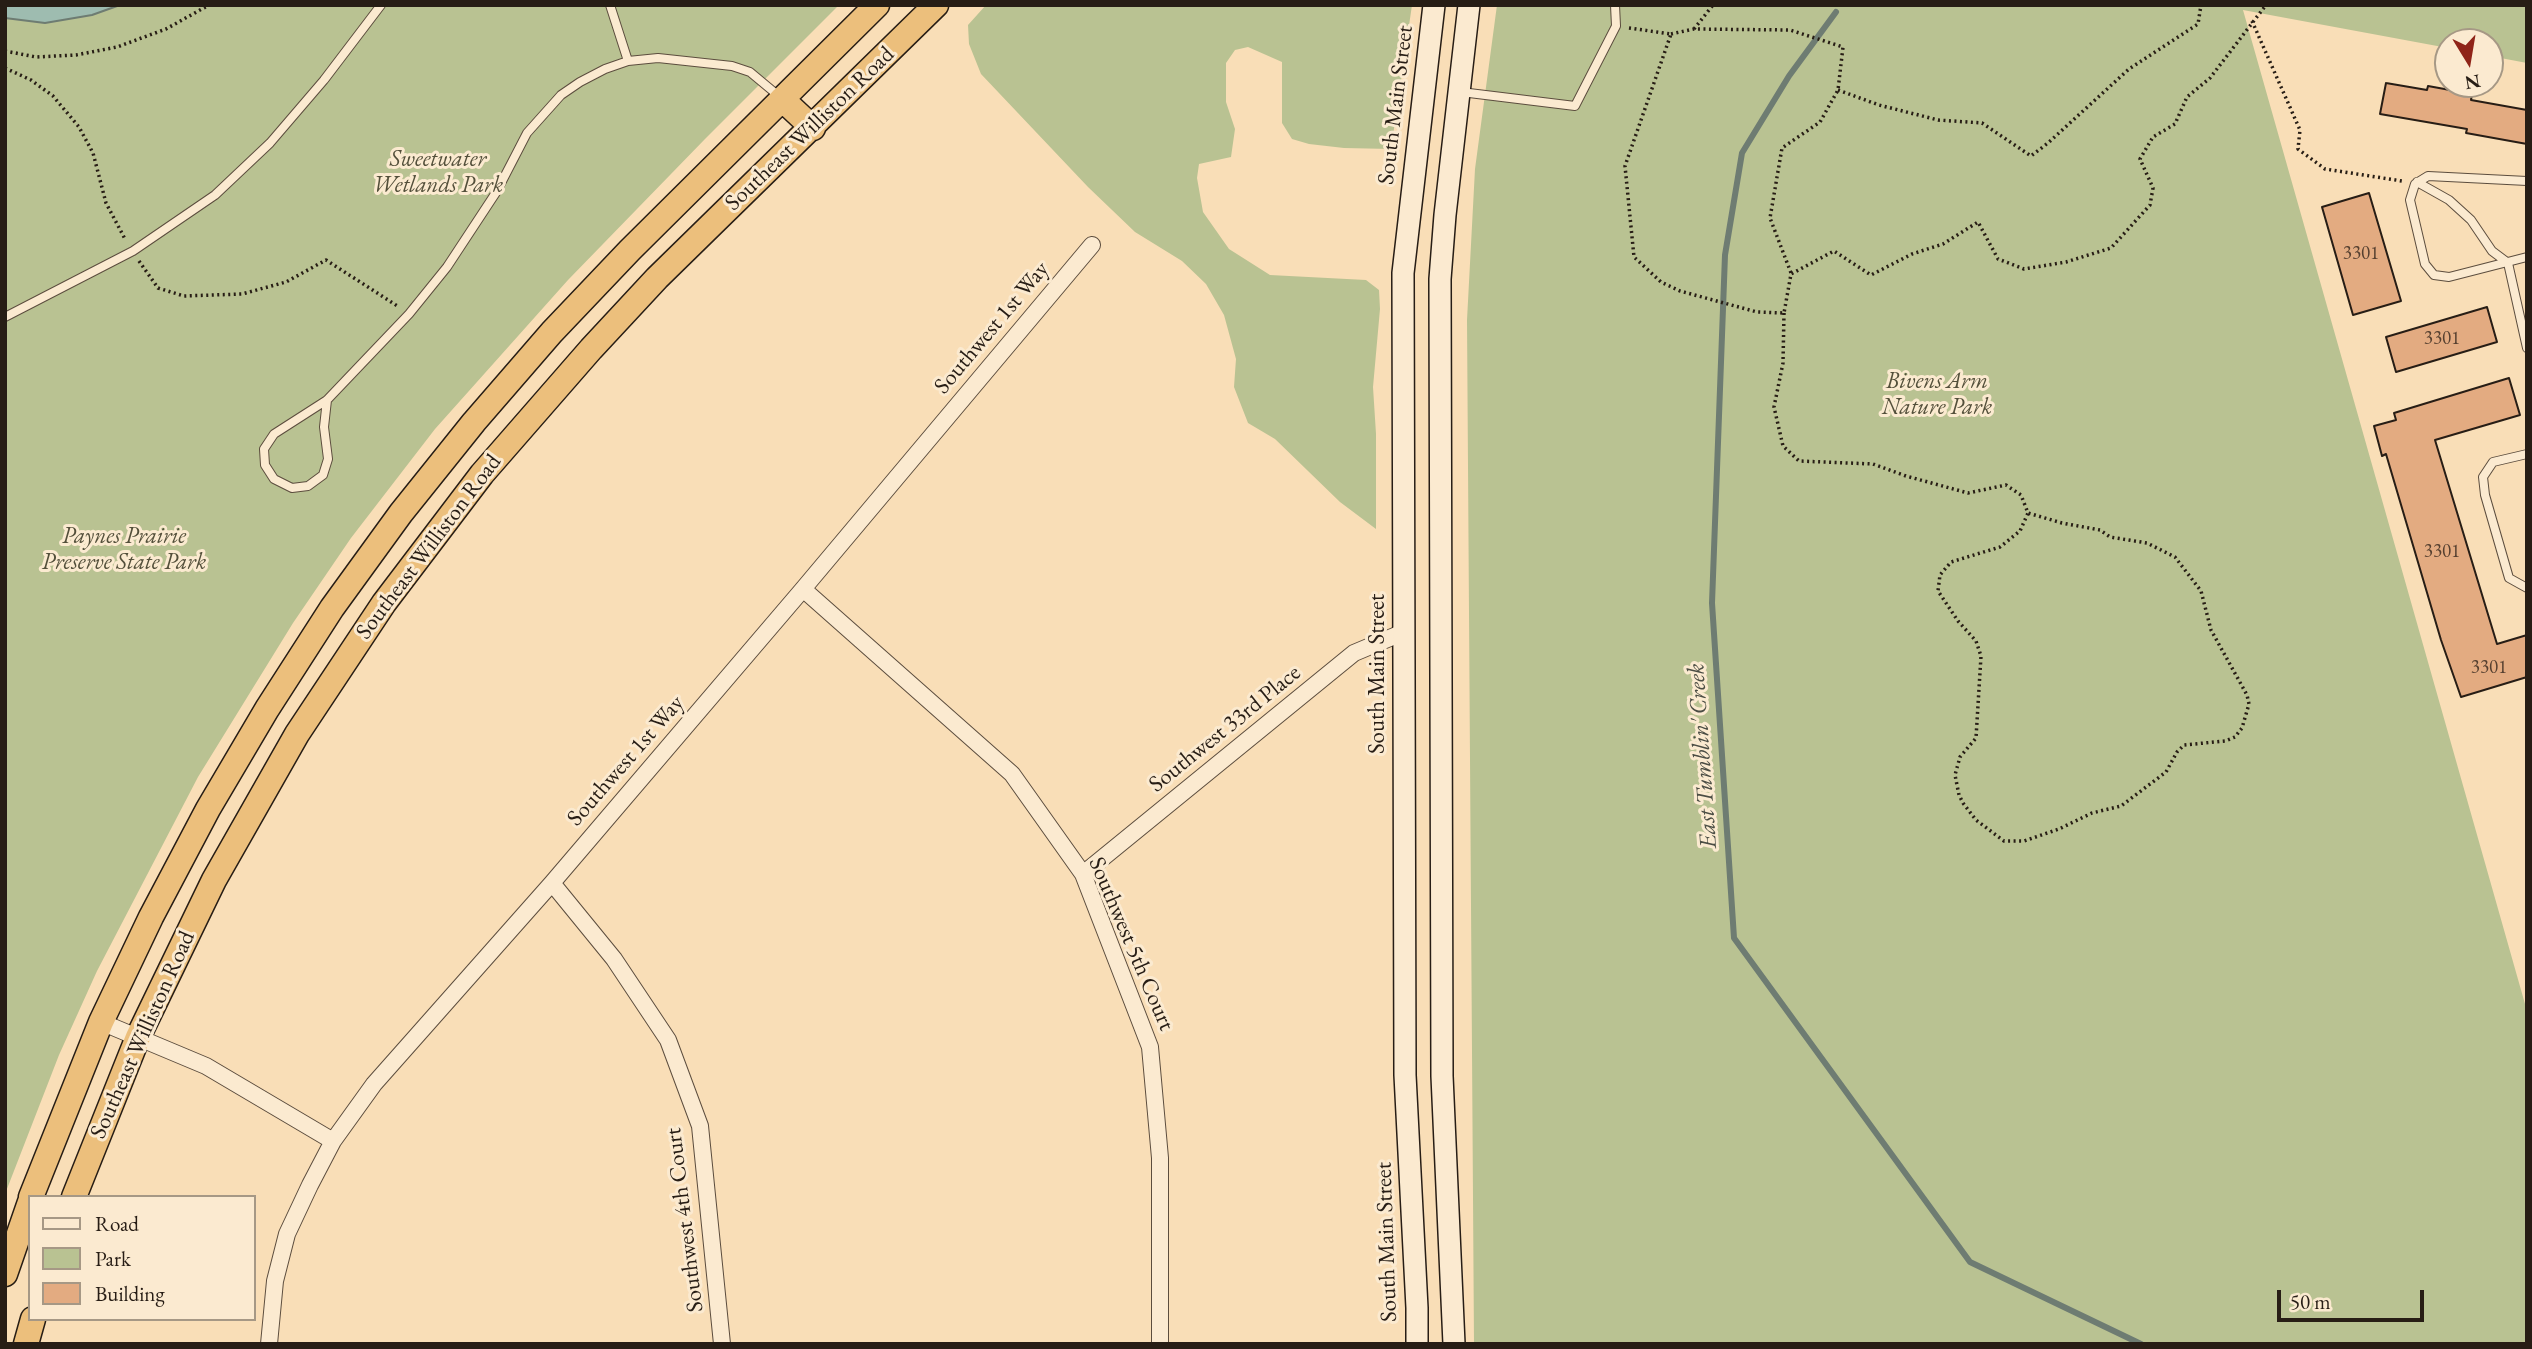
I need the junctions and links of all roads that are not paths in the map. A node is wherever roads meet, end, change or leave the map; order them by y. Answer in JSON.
{"nodes":[{"id":1,"x":381,"y":5,"type":"edge"},
{"id":2,"x":610,"y":5,"type":"edge"},
{"id":3,"x":877,"y":5,"type":"edge"},
{"id":4,"x":936,"y":5,"type":"edge"},
{"id":5,"x":1434,"y":5,"type":"edge"},
{"id":6,"x":1469,"y":5,"type":"edge"},
{"id":7,"x":1615,"y":5,"type":"edge"},
{"id":8,"x":628,"y":61,"type":"junction"},
{"id":9,"x":1458,"y":91,"type":"junction"},
{"id":10,"x":782,"y":99,"type":"junction"},
{"id":11,"x":813,"y":128,"type":"junction"},
{"id":12,"x":2527,"y":181,"type":"edge"},
{"id":13,"x":2417,"y":182,"type":"junction"},
{"id":14,"x":1410,"y":214,"type":"junction"},
{"id":15,"x":1445,"y":215,"type":"junction"},
{"id":16,"x":1092,"y":245,"type":"dead end"},
{"id":17,"x":2527,"y":257,"type":"edge"},
{"id":18,"x":2508,"y":264,"type":"junction"},
{"id":19,"x":5,"y":317,"type":"edge"},
{"id":20,"x":2527,"y":348,"type":"edge"},
{"id":21,"x":327,"y":400,"type":"junction"},
{"id":22,"x":2527,"y":454,"type":"edge"},
{"id":23,"x":2527,"y":588,"type":"edge"},
{"id":24,"x":803,"y":589,"type":"junction"},
{"id":25,"x":1441,"y":631,"type":"junction"},
{"id":26,"x":1404,"y":632,"type":"junction"},
{"id":27,"x":1083,"y":874,"type":"junction"},
{"id":28,"x":552,"y":883,"type":"junction"},
{"id":29,"x":101,"y":1022,"type":"junction"},
{"id":30,"x":138,"y":1037,"type":"junction"},
{"id":31,"x":333,"y":1142,"type":"junction"},
{"id":32,"x":33,"y":1195,"type":"edge"},
{"id":33,"x":75,"y":1195,"type":"edge"},
{"id":34,"x":28,"y":1208,"type":"edge"},
{"id":35,"x":5,"y":1274,"type":"edge"},
{"id":36,"x":32,"y":1321,"type":"edge"},
{"id":37,"x":26,"y":1344,"type":"edge"},
{"id":38,"x":269,"y":1344,"type":"edge"},
{"id":39,"x":722,"y":1344,"type":"edge"},
{"id":40,"x":1160,"y":1344,"type":"edge"},
{"id":41,"x":1417,"y":1344,"type":"edge"},
{"id":42,"x":1454,"y":1344,"type":"edge"}],
"edges":[{"from":1,"to":19,"type":"lane"},
{"from":2,"to":8,"type":"lane"},
{"from":3,"to":10,"type":"highway","name":"Southeast Williston Road"},
{"from":4,"to":11,"type":"highway","name":"Southeast Williston Road"},
{"from":5,"to":14,"type":"main road","name":"South Main Street"},
{"from":6,"to":9,"type":"main road"},
{"from":7,"to":9,"type":"lane"},
{"from":8,"to":10,"type":"lane"},
{"from":8,"to":21,"type":"lane"},
{"from":9,"to":15,"type":"main road"},
{"from":10,"to":11,"type":"highway"},
{"from":10,"to":29,"type":"highway","name":"Southeast Williston Road"},
{"from":11,"to":30,"type":"highway","name":"Southeast Williston Road"},
{"from":12,"to":13,"type":"lane"},
{"from":13,"to":18,"type":"lane"},
{"from":13,"to":18,"type":"lane"},
{"from":14,"to":15,"type":"main road"},
{"from":14,"to":26,"type":"main road","name":"South Main Street"},
{"from":15,"to":25,"type":"main road"},
{"from":16,"to":24,"type":"street","name":"Southwest 1st Way"},
{"from":17,"to":18,"type":"lane"},
{"from":18,"to":20,"type":"lane"},
{"from":21,"to":21,"type":"lane"},
{"from":22,"to":23,"type":"lane"},
{"from":24,"to":27,"type":"street","name":"Southwest 5th Court"},
{"from":24,"to":28,"type":"street","name":"Southwest 1st Way"},
{"from":25,"to":26,"type":"main road"},
{"from":25,"to":42,"type":"main road"},
{"from":26,"to":27,"type":"street","name":"Southwest 33rd Place"},
{"from":26,"to":41,"type":"main road","name":"South Main Street"},
{"from":27,"to":40,"type":"street","name":"Southwest 5th Court"},
{"from":28,"to":31,"type":"street","name":"Southwest 1st Way"},
{"from":28,"to":39,"type":"street","name":"Southwest 4th Court"},
{"from":29,"to":30,"type":"street"},
{"from":29,"to":32,"type":"highway","name":"Southeast Williston Road"},
{"from":30,"to":31,"type":"street"},
{"from":30,"to":33,"type":"highway","name":"Southeast Williston Road"},
{"from":31,"to":38,"type":"street","name":"Southwest 1st Way"},
{"from":34,"to":35,"type":"highway"},
{"from":36,"to":37,"type":"highway"}]}
